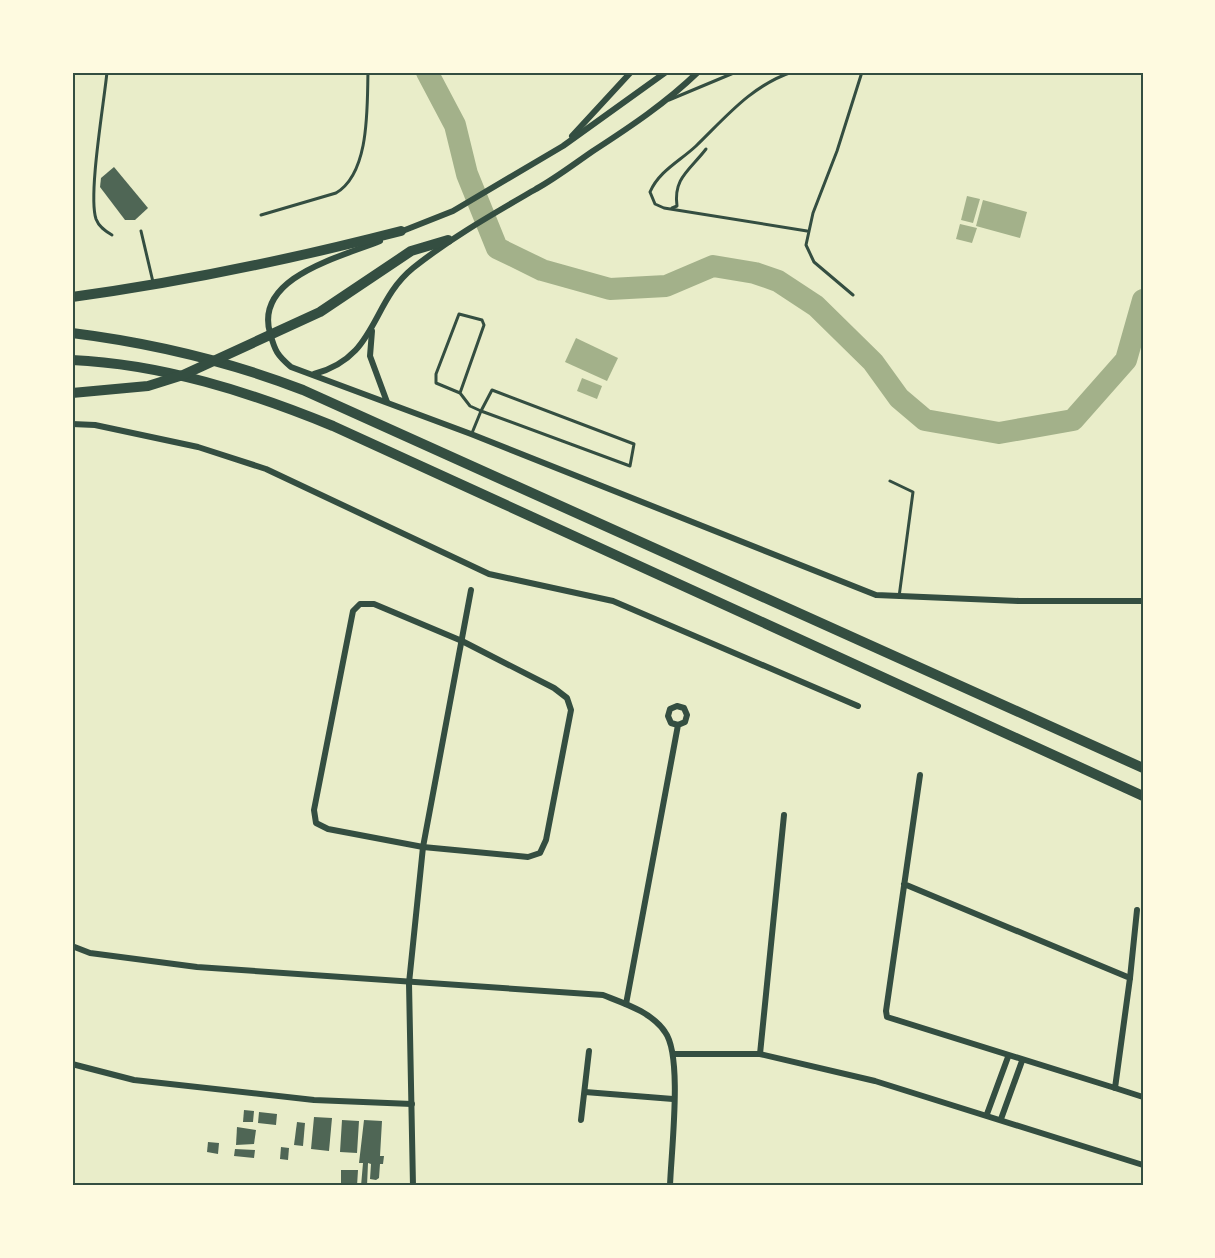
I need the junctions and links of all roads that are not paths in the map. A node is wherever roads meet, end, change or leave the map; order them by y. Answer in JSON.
{"nodes":[{"id":1,"x":107,"y":72,"type":"edge"},
{"id":2,"x":368,"y":72,"type":"edge"},
{"id":3,"x":631,"y":72,"type":"edge"},
{"id":4,"x":666,"y":72,"type":"edge"},
{"id":5,"x":698,"y":72,"type":"edge"},
{"id":6,"x":736,"y":72,"type":"edge"},
{"id":7,"x":792,"y":72,"type":"edge"},
{"id":8,"x":862,"y":72,"type":"edge"},
{"id":9,"x":668,"y":101,"type":"junction"},
{"id":10,"x":562,"y":146,"type":"junction"},
{"id":11,"x":706,"y":149,"type":"dead end"},
{"id":12,"x":664,"y":208,"type":"junction"},
{"id":13,"x":261,"y":215,"type":"dead end"},
{"id":14,"x":141,"y":231,"type":"dead end"},
{"id":15,"x":402,"y":231,"type":"junction"},
{"id":16,"x":807,"y":231,"type":"junction"},
{"id":17,"x":112,"y":234,"type":"dead end"},
{"id":18,"x":448,"y":240,"type":"junction"},
{"id":19,"x":154,"y":286,"type":"junction"},
{"id":20,"x":853,"y":295,"type":"dead end"},
{"id":21,"x":72,"y":297,"type":"edge"},
{"id":22,"x":373,"y":326,"type":"junction"},
{"id":23,"x":72,"y":333,"type":"edge"},
{"id":24,"x":72,"y":360,"type":"edge"},
{"id":25,"x":314,"y":374,"type":"junction"},
{"id":26,"x":72,"y":393,"type":"edge"},
{"id":27,"x":460,"y":393,"type":"junction"},
{"id":28,"x":387,"y":402,"type":"junction"},
{"id":29,"x":481,"y":411,"type":"junction"},
{"id":30,"x":72,"y":424,"type":"edge"},
{"id":31,"x":471,"y":434,"type":"junction"},
{"id":32,"x":890,"y":481,"type":"dead end"},
{"id":33,"x":72,"y":516,"type":"edge"},
{"id":34,"x":72,"y":526,"type":"edge"},
{"id":35,"x":471,"y":590,"type":"dead end"},
{"id":36,"x":899,"y":598,"type":"junction"},
{"id":37,"x":1143,"y":601,"type":"edge"},
{"id":38,"x":462,"y":641,"type":"junction"},
{"id":39,"x":858,"y":706,"type":"dead end"},
{"id":40,"x":678,"y":725,"type":"dead end"},
{"id":41,"x":1143,"y":768,"type":"edge"},
{"id":42,"x":920,"y":776,"type":"dead end"},
{"id":43,"x":1143,"y":796,"type":"edge"},
{"id":44,"x":784,"y":815,"type":"dead end"},
{"id":45,"x":423,"y":847,"type":"junction"},
{"id":46,"x":904,"y":884,"type":"junction"},
{"id":47,"x":1137,"y":910,"type":"dead end"},
{"id":48,"x":72,"y":946,"type":"edge"},
{"id":49,"x":1130,"y":978,"type":"junction"},
{"id":50,"x":409,"y":983,"type":"junction"},
{"id":51,"x":626,"y":1004,"type":"junction"},
{"id":52,"x":588,"y":1051,"type":"dead end"},
{"id":53,"x":675,"y":1054,"type":"junction"},
{"id":54,"x":760,"y":1054,"type":"junction"},
{"id":55,"x":1008,"y":1057,"type":"junction"},
{"id":56,"x":1022,"y":1061,"type":"junction"},
{"id":57,"x":72,"y":1064,"type":"edge"},
{"id":58,"x":1115,"y":1088,"type":"junction"},
{"id":59,"x":585,"y":1092,"type":"junction"},
{"id":60,"x":1143,"y":1097,"type":"edge"},
{"id":61,"x":673,"y":1099,"type":"junction"},
{"id":62,"x":412,"y":1104,"type":"junction"},
{"id":63,"x":987,"y":1114,"type":"junction"},
{"id":64,"x":1001,"y":1119,"type":"junction"},
{"id":65,"x":581,"y":1120,"type":"dead end"},
{"id":66,"x":1143,"y":1165,"type":"edge"},
{"id":67,"x":413,"y":1186,"type":"edge"},
{"id":68,"x":670,"y":1186,"type":"edge"}],
"edges":[{"from":1,"to":17,"type":"lane"},
{"from":2,"to":13,"type":"lane"},
{"from":3,"to":10,"type":"street"},
{"from":4,"to":10,"type":"street"},
{"from":5,"to":9,"type":"street"},
{"from":6,"to":9,"type":"lane"},
{"from":7,"to":12,"type":"lane"},
{"from":8,"to":16,"type":"lane"},
{"from":9,"to":18,"type":"street"},
{"from":10,"to":15,"type":"street"},
{"from":11,"to":12,"type":"lane"},
{"from":12,"to":16,"type":"lane"},
{"from":14,"to":19,"type":"lane"},
{"from":15,"to":19,"type":"highway"},
{"from":15,"to":25,"type":"street"},
{"from":16,"to":20,"type":"lane"},
{"from":18,"to":22,"type":"street"},
{"from":18,"to":26,"type":"highway"},
{"from":19,"to":21,"type":"highway"},
{"from":22,"to":25,"type":"street"},
{"from":22,"to":28,"type":"street"},
{"from":23,"to":41,"type":"highway"},
{"from":24,"to":43,"type":"highway"},
{"from":25,"to":28,"type":"street"},
{"from":27,"to":27,"type":"lane"},
{"from":27,"to":29,"type":"lane"},
{"from":28,"to":31,"type":"street"},
{"from":29,"to":29,"type":"lane"},
{"from":29,"to":31,"type":"lane"},
{"from":30,"to":39,"type":"street"},
{"from":31,"to":36,"type":"street"},
{"from":32,"to":36,"type":"lane"},
{"from":33,"to":34,"type":"street"},
{"from":35,"to":38,"type":"street"},
{"from":36,"to":37,"type":"street"},
{"from":38,"to":45,"type":"street"},
{"from":38,"to":45,"type":"street"},
{"from":38,"to":45,"type":"street"},
{"from":40,"to":51,"type":"street"},
{"from":42,"to":46,"type":"street"},
{"from":44,"to":54,"type":"street"},
{"from":45,"to":50,"type":"street"},
{"from":46,"to":49,"type":"street"},
{"from":46,"to":55,"type":"street"},
{"from":47,"to":49,"type":"street"},
{"from":48,"to":50,"type":"street"},
{"from":49,"to":58,"type":"street"},
{"from":50,"to":51,"type":"street"},
{"from":50,"to":62,"type":"street"},
{"from":51,"to":53,"type":"street"},
{"from":52,"to":59,"type":"street"},
{"from":53,"to":54,"type":"street"},
{"from":53,"to":61,"type":"street"},
{"from":54,"to":63,"type":"street"},
{"from":55,"to":56,"type":"street"},
{"from":55,"to":63,"type":"street"},
{"from":56,"to":58,"type":"street"},
{"from":56,"to":64,"type":"street"},
{"from":57,"to":62,"type":"street"},
{"from":58,"to":60,"type":"street"},
{"from":59,"to":61,"type":"street"},
{"from":59,"to":65,"type":"street"},
{"from":61,"to":68,"type":"street"},
{"from":62,"to":67,"type":"street"},
{"from":63,"to":64,"type":"street"},
{"from":64,"to":66,"type":"street"}]}
